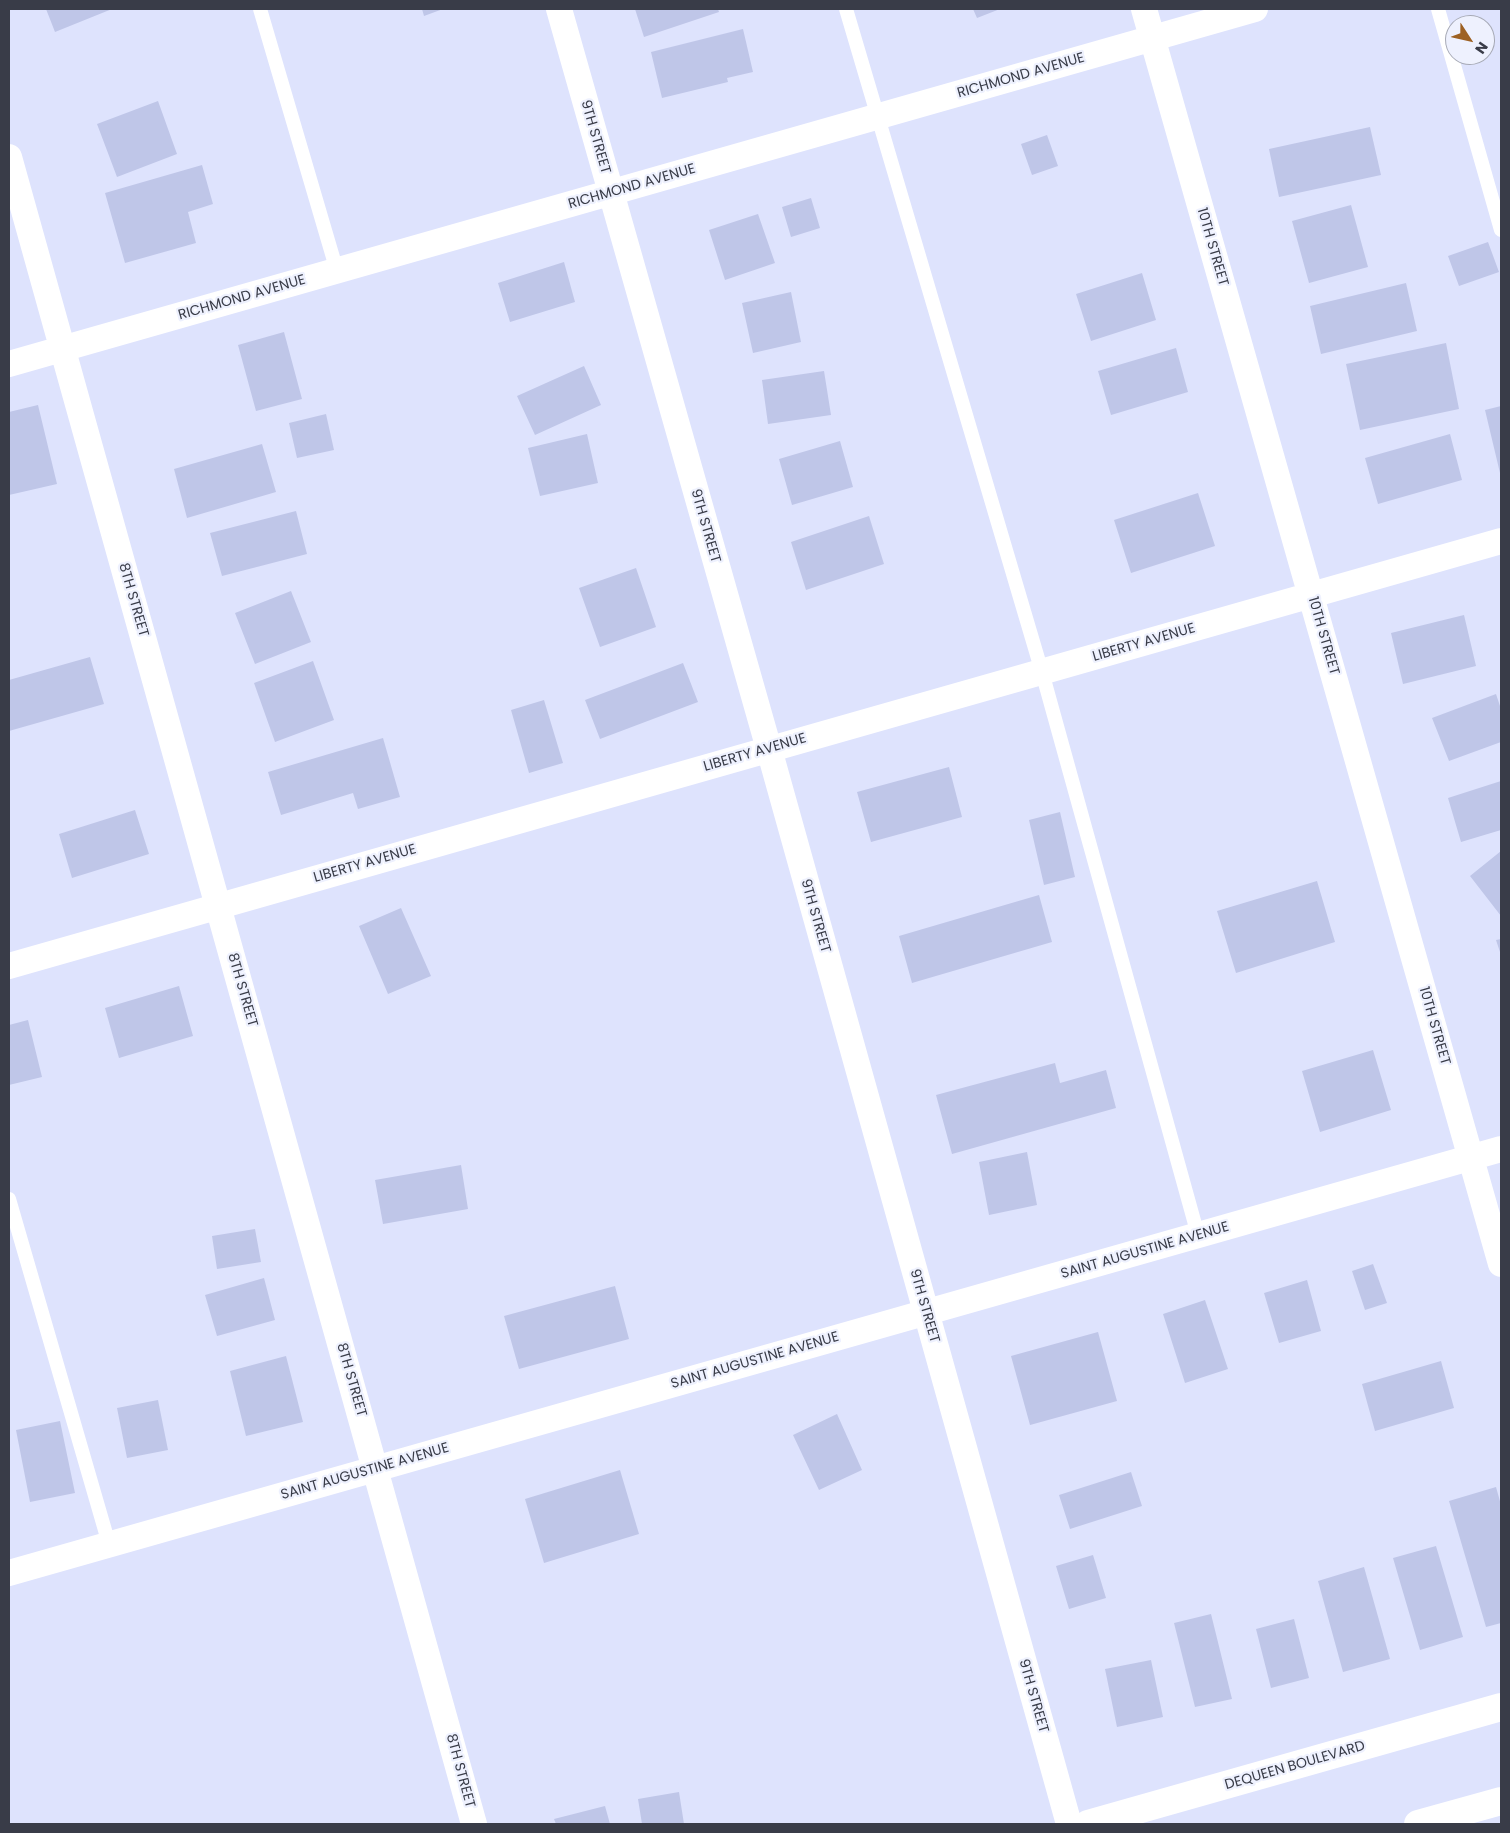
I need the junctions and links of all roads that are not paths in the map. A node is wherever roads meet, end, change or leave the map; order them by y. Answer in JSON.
{"nodes":[{"id":1,"x":260,"y":9,"type":"edge"},
{"id":2,"x":559,"y":9,"type":"edge"},
{"id":3,"x":846,"y":9,"type":"edge"},
{"id":4,"x":1144,"y":9,"type":"edge"},
{"id":5,"x":1255,"y":9,"type":"edge"},
{"id":6,"x":1438,"y":9,"type":"edge"},
{"id":7,"x":1152,"y":38,"type":"junction"},
{"id":8,"x":878,"y":117,"type":"junction"},
{"id":9,"x":9,"y":157,"type":"edge"},
{"id":10,"x":611,"y":193,"type":"junction"},
{"id":11,"x":1501,"y":230,"type":"edge"},
{"id":12,"x":337,"y":271,"type":"junction"},
{"id":13,"x":63,"y":349,"type":"junction"},
{"id":14,"x":9,"y":364,"type":"edge"},
{"id":15,"x":1501,"y":541,"type":"edge"},
{"id":16,"x":1311,"y":596,"type":"junction"},
{"id":17,"x":1042,"y":672,"type":"junction"},
{"id":18,"x":768,"y":750,"type":"junction"},
{"id":19,"x":219,"y":906,"type":"junction"},
{"id":20,"x":9,"y":966,"type":"edge"},
{"id":21,"x":1501,"y":1149,"type":"edge"},
{"id":22,"x":1471,"y":1157,"type":"junction"},
{"id":23,"x":9,"y":1199,"type":"edge"},
{"id":24,"x":1198,"y":1235,"type":"junction"},
{"id":25,"x":1501,"y":1264,"type":"edge"},
{"id":26,"x":926,"y":1313,"type":"junction"},
{"id":27,"x":376,"y":1469,"type":"junction"},
{"id":28,"x":109,"y":1544,"type":"junction"},
{"id":29,"x":9,"y":1573,"type":"edge"},
{"id":30,"x":1501,"y":1707,"type":"edge"},
{"id":31,"x":1501,"y":1801,"type":"edge"},
{"id":32,"x":474,"y":1824,"type":"edge"},
{"id":33,"x":1069,"y":1824,"type":"edge"},
{"id":34,"x":1088,"y":1824,"type":"edge"},
{"id":35,"x":1418,"y":1824,"type":"edge"}],
"edges":[{"from":1,"to":12,"type":"lane"},
{"from":2,"to":10,"type":"street","name":"9TH STREET"},
{"from":3,"to":8,"type":"lane"},
{"from":4,"to":7,"type":"street","name":"10TH STREET"},
{"from":5,"to":7,"type":"street","name":"RICHMOND AVENUE"},
{"from":6,"to":11,"type":"lane"},
{"from":7,"to":8,"type":"street","name":"RICHMOND AVENUE"},
{"from":7,"to":16,"type":"street","name":"10TH STREET"},
{"from":8,"to":10,"type":"street","name":"RICHMOND AVENUE"},
{"from":8,"to":17,"type":"lane"},
{"from":9,"to":13,"type":"street","name":"8TH STREET"},
{"from":10,"to":12,"type":"street","name":"RICHMOND AVENUE"},
{"from":10,"to":18,"type":"street","name":"9TH STREET"},
{"from":12,"to":13,"type":"street","name":"RICHMOND AVENUE"},
{"from":13,"to":14,"type":"street","name":"RICHMOND AVENUE"},
{"from":13,"to":19,"type":"street","name":"8TH STREET"},
{"from":15,"to":16,"type":"street","name":"LIBERTY AVENUE"},
{"from":16,"to":17,"type":"street","name":"LIBERTY AVENUE"},
{"from":16,"to":22,"type":"street","name":"10TH STREET"},
{"from":17,"to":18,"type":"street","name":"LIBERTY AVENUE"},
{"from":17,"to":24,"type":"lane"},
{"from":18,"to":19,"type":"street","name":"LIBERTY AVENUE"},
{"from":18,"to":26,"type":"street","name":"9TH STREET"},
{"from":19,"to":20,"type":"street","name":"LIBERTY AVENUE"},
{"from":19,"to":27,"type":"street","name":"8TH STREET"},
{"from":21,"to":22,"type":"street","name":"SAINT AUGUSTINE AVENUE"},
{"from":22,"to":24,"type":"street","name":"SAINT AUGUSTINE AVENUE"},
{"from":22,"to":25,"type":"street","name":"10TH STREET"},
{"from":23,"to":28,"type":"lane"},
{"from":24,"to":26,"type":"street","name":"SAINT AUGUSTINE AVENUE"},
{"from":26,"to":27,"type":"street","name":"SAINT AUGUSTINE AVENUE"},
{"from":26,"to":33,"type":"street","name":"9TH STREET"},
{"from":27,"to":28,"type":"street","name":"SAINT AUGUSTINE AVENUE"},
{"from":27,"to":32,"type":"street","name":"8TH STREET"},
{"from":28,"to":29,"type":"street","name":"SAINT AUGUSTINE AVENUE"},
{"from":30,"to":34,"type":"street","name":"DEQUEEN BOULEVARD"},
{"from":31,"to":35,"type":"street"}]}
